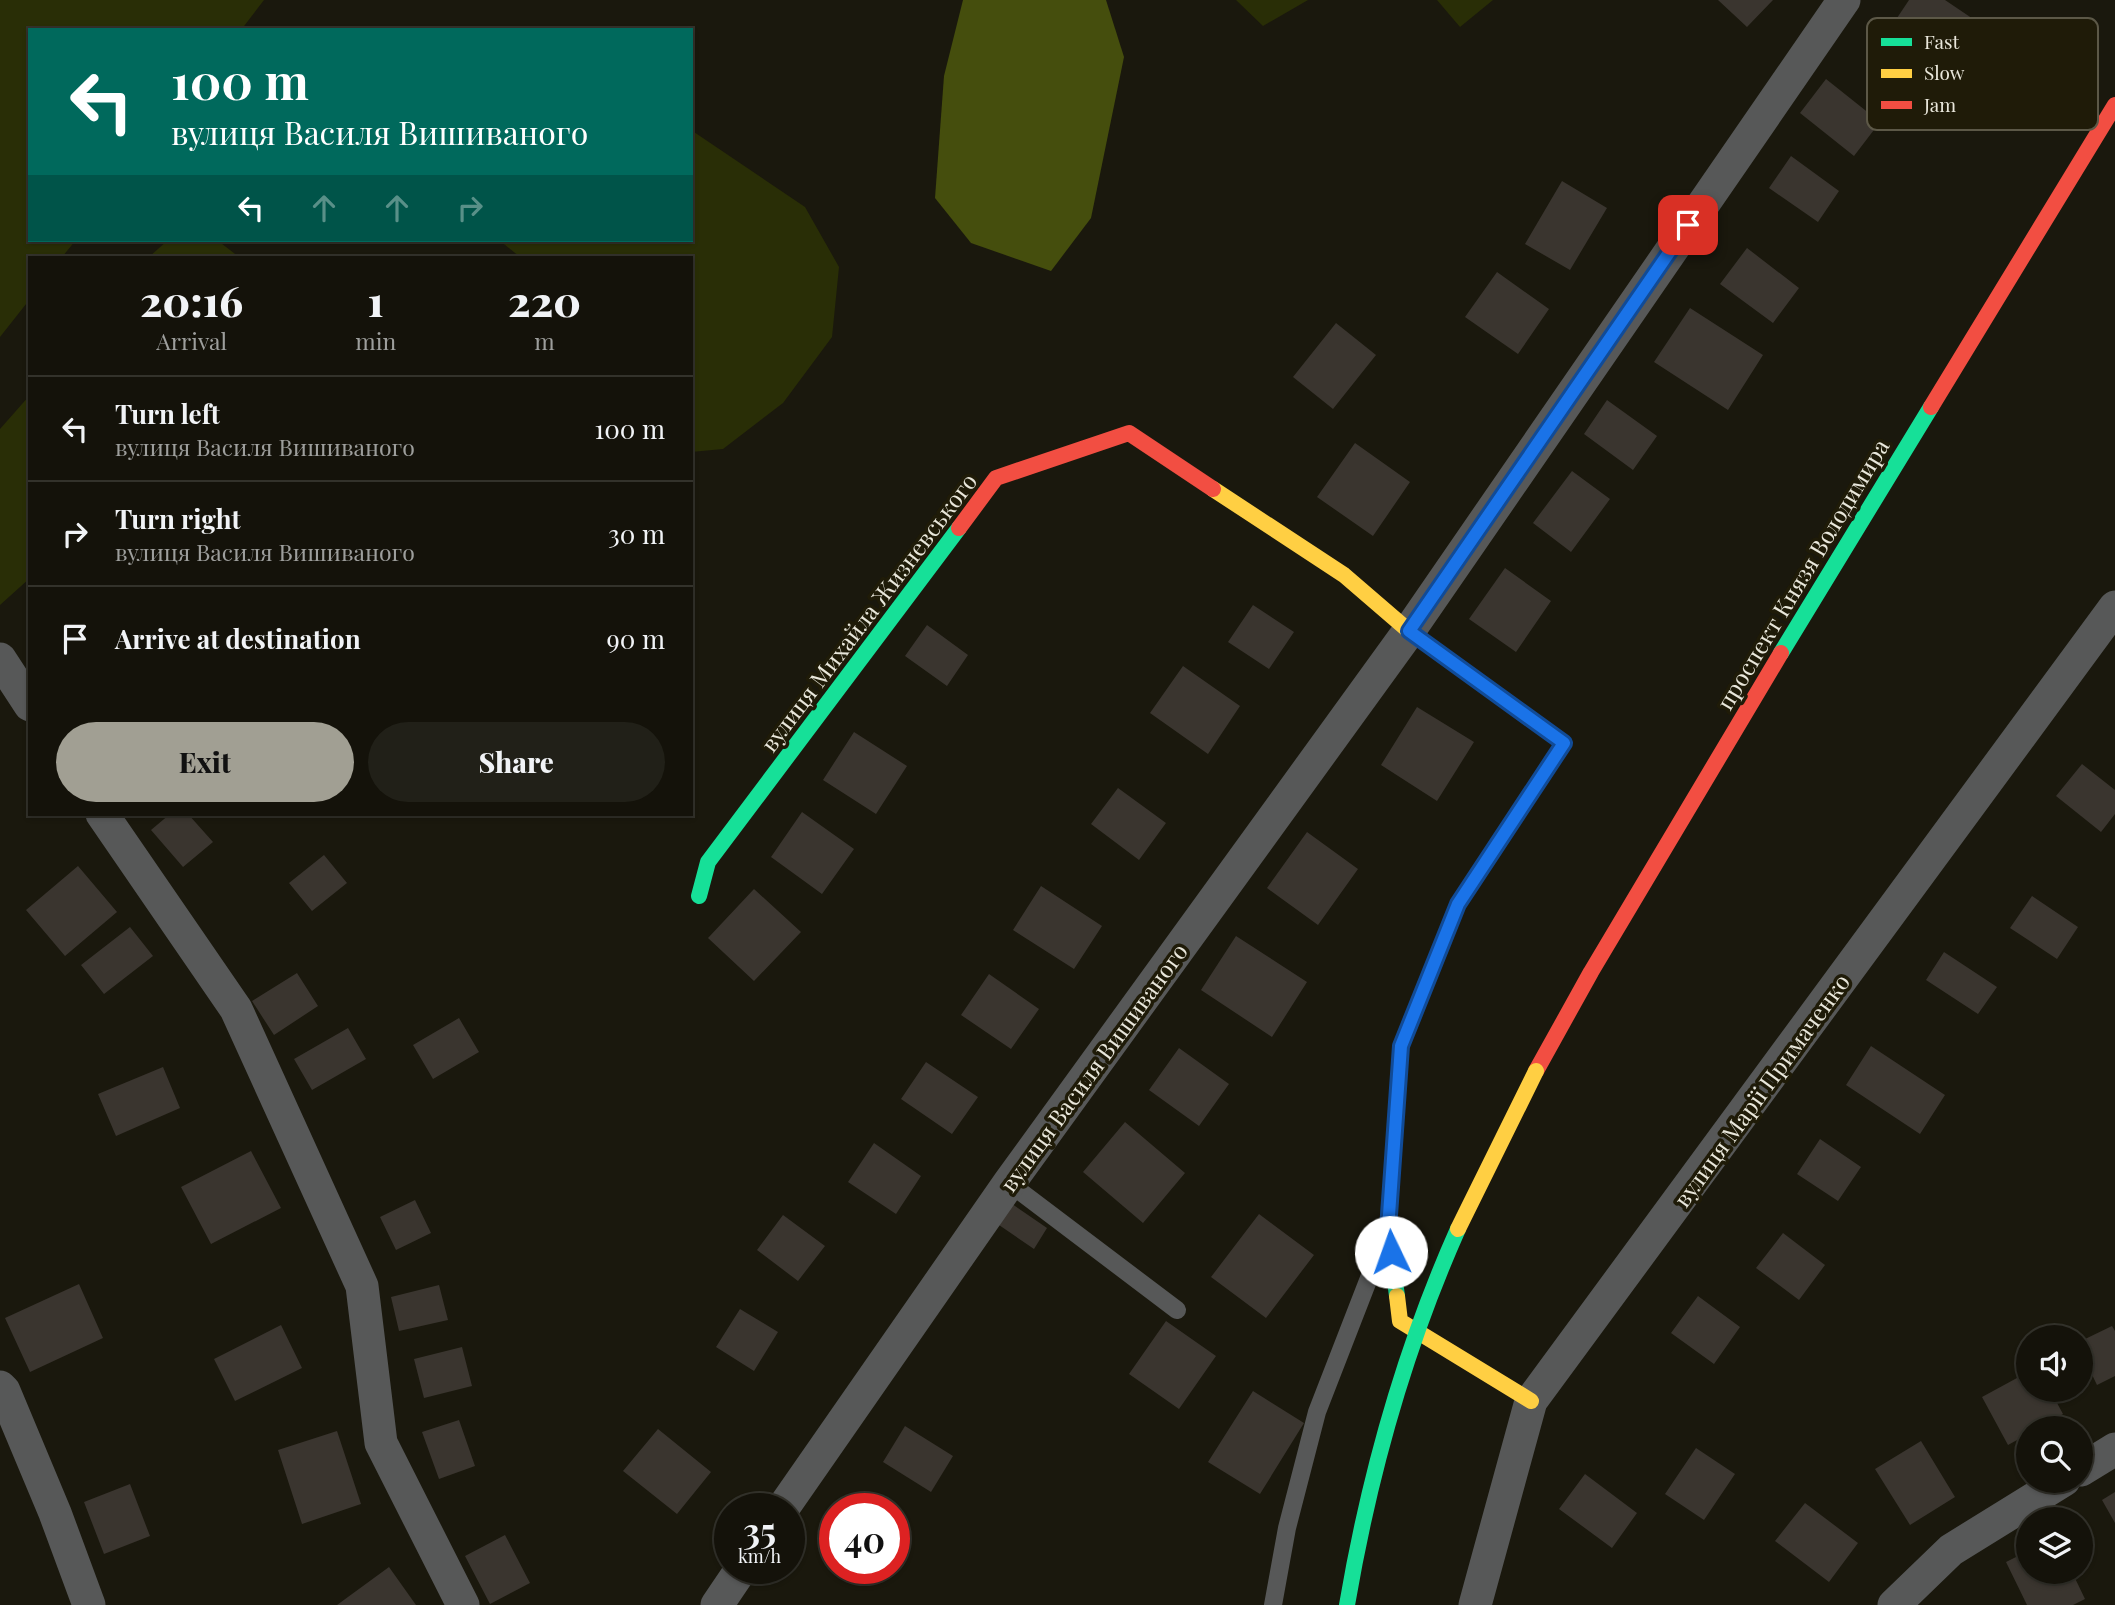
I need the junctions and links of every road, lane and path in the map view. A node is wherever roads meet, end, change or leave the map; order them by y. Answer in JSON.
{"nodes":[{"id":1,"x":1844,"y":0,"type":"edge"},
{"id":2,"x":2115,"y":105,"type":"edge"},
{"id":3,"x":2115,"y":607,"type":"edge"},
{"id":4,"x":1409,"y":631,"type":"junction"},
{"id":5,"x":0,"y":659,"type":"edge"},
{"id":6,"x":28,"y":702,"type":"edge"},
{"id":7,"x":103,"y":816,"type":"edge"},
{"id":8,"x":699,"y":896,"type":"dead end"},
{"id":9,"x":1009,"y":1183,"type":"junction"},
{"id":10,"x":1388,"y":1229,"type":"junction"},
{"id":11,"x":1177,"y":1310,"type":"dead end"},
{"id":12,"x":0,"y":1387,"type":"edge"},
{"id":13,"x":1531,"y":1401,"type":"junction"},
{"id":14,"x":2115,"y":1449,"type":"edge"},
{"id":15,"x":2093,"y":1463,"type":"edge"},
{"id":16,"x":793,"y":1493,"type":"edge"},
{"id":17,"x":2043,"y":1493,"type":"edge"},
{"id":18,"x":731,"y":1584,"type":"edge"},
{"id":19,"x":89,"y":1605,"type":"edge"},
{"id":20,"x":463,"y":1605,"type":"edge"},
{"id":21,"x":717,"y":1605,"type":"edge"},
{"id":22,"x":1273,"y":1605,"type":"edge"},
{"id":23,"x":1347,"y":1605,"type":"edge"},
{"id":24,"x":1475,"y":1605,"type":"edge"},
{"id":25,"x":1894,"y":1605,"type":"edge"}],
"edges":[{"from":1,"to":4,"type":"street","name":"вулиця Василя Вишиваного"},
{"from":2,"to":23,"type":"street","name":"проспект Князя Володимира","bridge":true},
{"from":3,"to":13,"type":"street","name":"вулиця Марії Примаченко"},
{"from":4,"to":8,"type":"street","name":"вулиця Михайла Жизневського"},
{"from":4,"to":9,"type":"street","name":"вулиця Василя Вишиваного"},
{"from":4,"to":10,"type":"street"},
{"from":5,"to":6,"type":"street"},
{"from":7,"to":20,"type":"street"},
{"from":9,"to":11,"type":"lane"},
{"from":9,"to":16,"type":"street","name":"вулиця Василя Вишиваного"},
{"from":10,"to":13,"type":"street"},
{"from":10,"to":22,"type":"lane"},
{"from":12,"to":19,"type":"street"},
{"from":13,"to":24,"type":"street","name":"вулиця Марії Примаченко"},
{"from":14,"to":15,"type":"street"},
{"from":17,"to":25,"type":"street"},
{"from":18,"to":21,"type":"street"}]}
